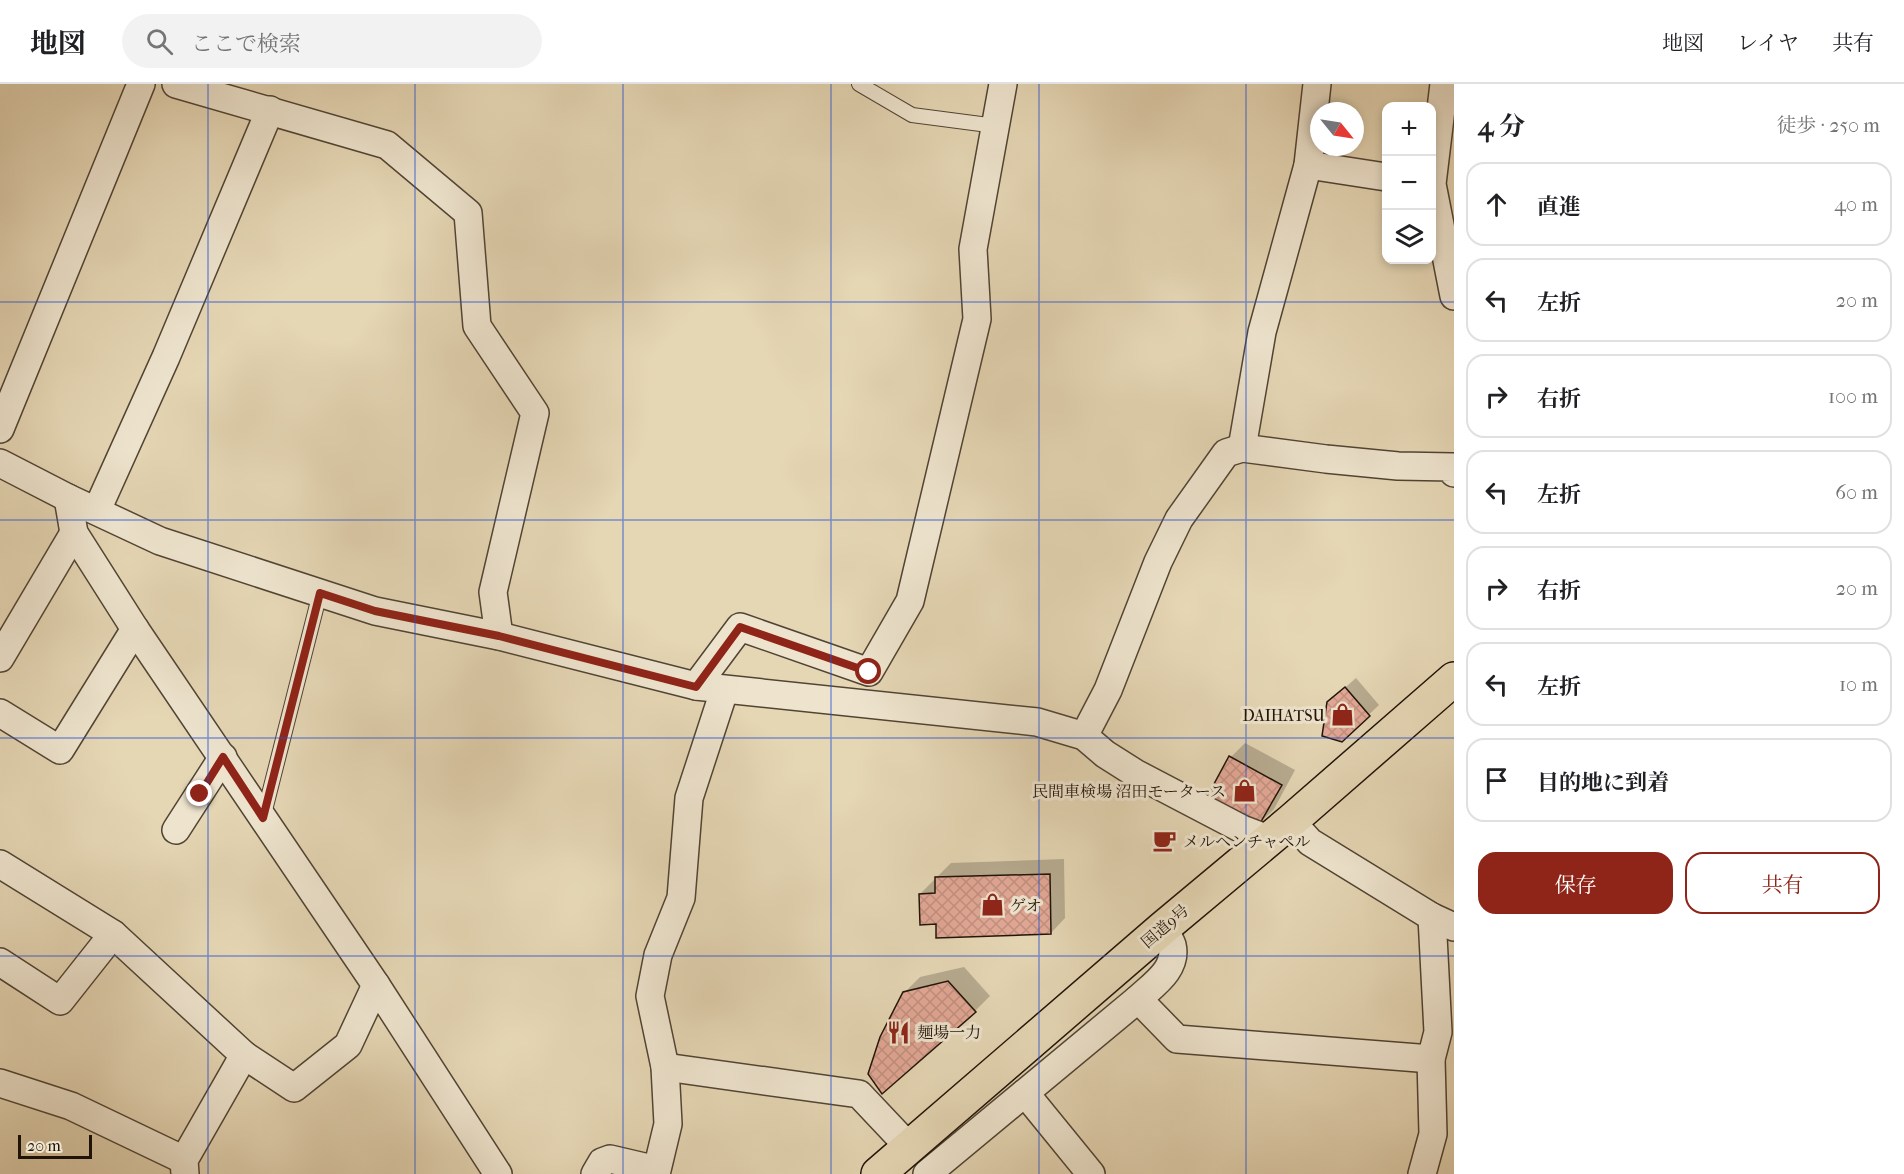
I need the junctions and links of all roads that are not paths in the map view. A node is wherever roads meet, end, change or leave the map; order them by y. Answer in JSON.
{"nodes":[{"id":1,"x":141,"y":84,"type":"edge"},
{"id":2,"x":176,"y":84,"type":"edge"},
{"id":3,"x":859,"y":84,"type":"edge"},
{"id":4,"x":1003,"y":84,"type":"edge"},
{"id":5,"x":1317,"y":84,"type":"edge"},
{"id":6,"x":1444,"y":84,"type":"edge"},
{"id":7,"x":270,"y":110,"type":"junction"},
{"id":8,"x":996,"y":126,"type":"junction"},
{"id":9,"x":1435,"y":156,"type":"edge"},
{"id":10,"x":1308,"y":165,"type":"junction"},
{"id":11,"x":1382,"y":176,"type":"edge"},
{"id":12,"x":1436,"y":184,"type":"edge"},
{"id":13,"x":1454,"y":186,"type":"edge"},
{"id":14,"x":1436,"y":204,"type":"edge"},
{"id":15,"x":1454,"y":296,"type":"edge"},
{"id":16,"x":0,"y":429,"type":"edge"},
{"id":17,"x":1242,"y":448,"type":"junction"},
{"id":18,"x":0,"y":463,"type":"edge"},
{"id":19,"x":1454,"y":473,"type":"edge"},
{"id":20,"x":68,"y":498,"type":"junction"},
{"id":21,"x":97,"y":510,"type":"junction"},
{"id":22,"x":75,"y":533,"type":"junction"},
{"id":23,"x":320,"y":593,"type":"junction"},
{"id":24,"x":135,"y":629,"type":"junction"},
{"id":25,"x":499,"y":636,"type":"junction"},
{"id":26,"x":0,"y":658,"type":"edge"},
{"id":27,"x":1454,"y":679,"type":"edge"},
{"id":28,"x":696,"y":687,"type":"junction"},
{"id":29,"x":724,"y":691,"type":"junction"},
{"id":30,"x":0,"y":713,"type":"edge"},
{"id":31,"x":1084,"y":736,"type":"junction"},
{"id":32,"x":223,"y":757,"type":"junction"},
{"id":33,"x":263,"y":818,"type":"junction"},
{"id":34,"x":176,"y":830,"type":"dead end"},
{"id":35,"x":1280,"y":830,"type":"junction"},
{"id":36,"x":0,"y":864,"type":"edge"},
{"id":37,"x":1443,"y":922,"type":"edge"},
{"id":38,"x":1163,"y":928,"type":"junction"},
{"id":39,"x":113,"y":934,"type":"junction"},
{"id":40,"x":0,"y":962,"type":"edge"},
{"id":41,"x":376,"y":985,"type":"junction"},
{"id":42,"x":1138,"y":999,"type":"junction"},
{"id":43,"x":244,"y":1055,"type":"junction"},
{"id":44,"x":1431,"y":1059,"type":"junction"},
{"id":45,"x":665,"y":1067,"type":"junction"},
{"id":46,"x":0,"y":1083,"type":"edge"},
{"id":47,"x":1025,"y":1093,"type":"junction"},
{"id":48,"x":918,"y":1161,"type":"edge"},
{"id":49,"x":184,"y":1167,"type":"edge"},
{"id":50,"x":498,"y":1174,"type":"edge"},
{"id":51,"x":595,"y":1174,"type":"edge"},
{"id":52,"x":878,"y":1174,"type":"edge"},
{"id":53,"x":1090,"y":1174,"type":"edge"},
{"id":54,"x":1422,"y":1174,"type":"edge"}],
"edges":[{"from":1,"to":16,"type":"street"},
{"from":2,"to":7,"type":"street"},
{"from":3,"to":8,"type":"lane"},
{"from":4,"to":8,"type":"street"},
{"from":5,"to":10,"type":"street"},
{"from":6,"to":9,"type":"street"},
{"from":7,"to":21,"type":"street"},
{"from":7,"to":25,"type":"street"},
{"from":8,"to":28,"type":"street"},
{"from":10,"to":11,"type":"street"},
{"from":10,"to":17,"type":"street"},
{"from":12,"to":13,"type":"street"},
{"from":14,"to":15,"type":"street"},
{"from":17,"to":19,"type":"street"},
{"from":17,"to":31,"type":"street"},
{"from":18,"to":20,"type":"street"},
{"from":20,"to":21,"type":"street"},
{"from":20,"to":22,"type":"street"},
{"from":21,"to":23,"type":"street"},
{"from":22,"to":24,"type":"street"},
{"from":22,"to":26,"type":"street"},
{"from":23,"to":25,"type":"street"},
{"from":23,"to":33,"type":"lane"},
{"from":24,"to":30,"type":"street"},
{"from":24,"to":32,"type":"street"},
{"from":25,"to":28,"type":"street"},
{"from":27,"to":35,"type":"highway","name":"国道9号"},
{"from":28,"to":29,"type":"street"},
{"from":29,"to":31,"type":"street"},
{"from":29,"to":45,"type":"street"},
{"from":31,"to":35,"type":"street"},
{"from":32,"to":33,"type":"street"},
{"from":32,"to":34,"type":"street"},
{"from":33,"to":41,"type":"street"},
{"from":35,"to":37,"type":"street"},
{"from":35,"to":38,"type":"highway","name":"国道9号"},
{"from":36,"to":39,"type":"street"},
{"from":37,"to":44,"type":"street"},
{"from":38,"to":42,"type":"street"},
{"from":38,"to":48,"type":"highway","name":"国道9号"},
{"from":39,"to":40,"type":"street"},
{"from":39,"to":43,"type":"street"},
{"from":41,"to":43,"type":"street"},
{"from":41,"to":50,"type":"street"},
{"from":42,"to":44,"type":"street"},
{"from":42,"to":47,"type":"street"},
{"from":43,"to":49,"type":"street"},
{"from":44,"to":54,"type":"street"},
{"from":45,"to":48,"type":"street"},
{"from":45,"to":51,"type":"street"},
{"from":46,"to":49,"type":"street"},
{"from":47,"to":48,"type":"street"},
{"from":47,"to":53,"type":"street"},
{"from":48,"to":52,"type":"highway","name":"国道9号"}]}
